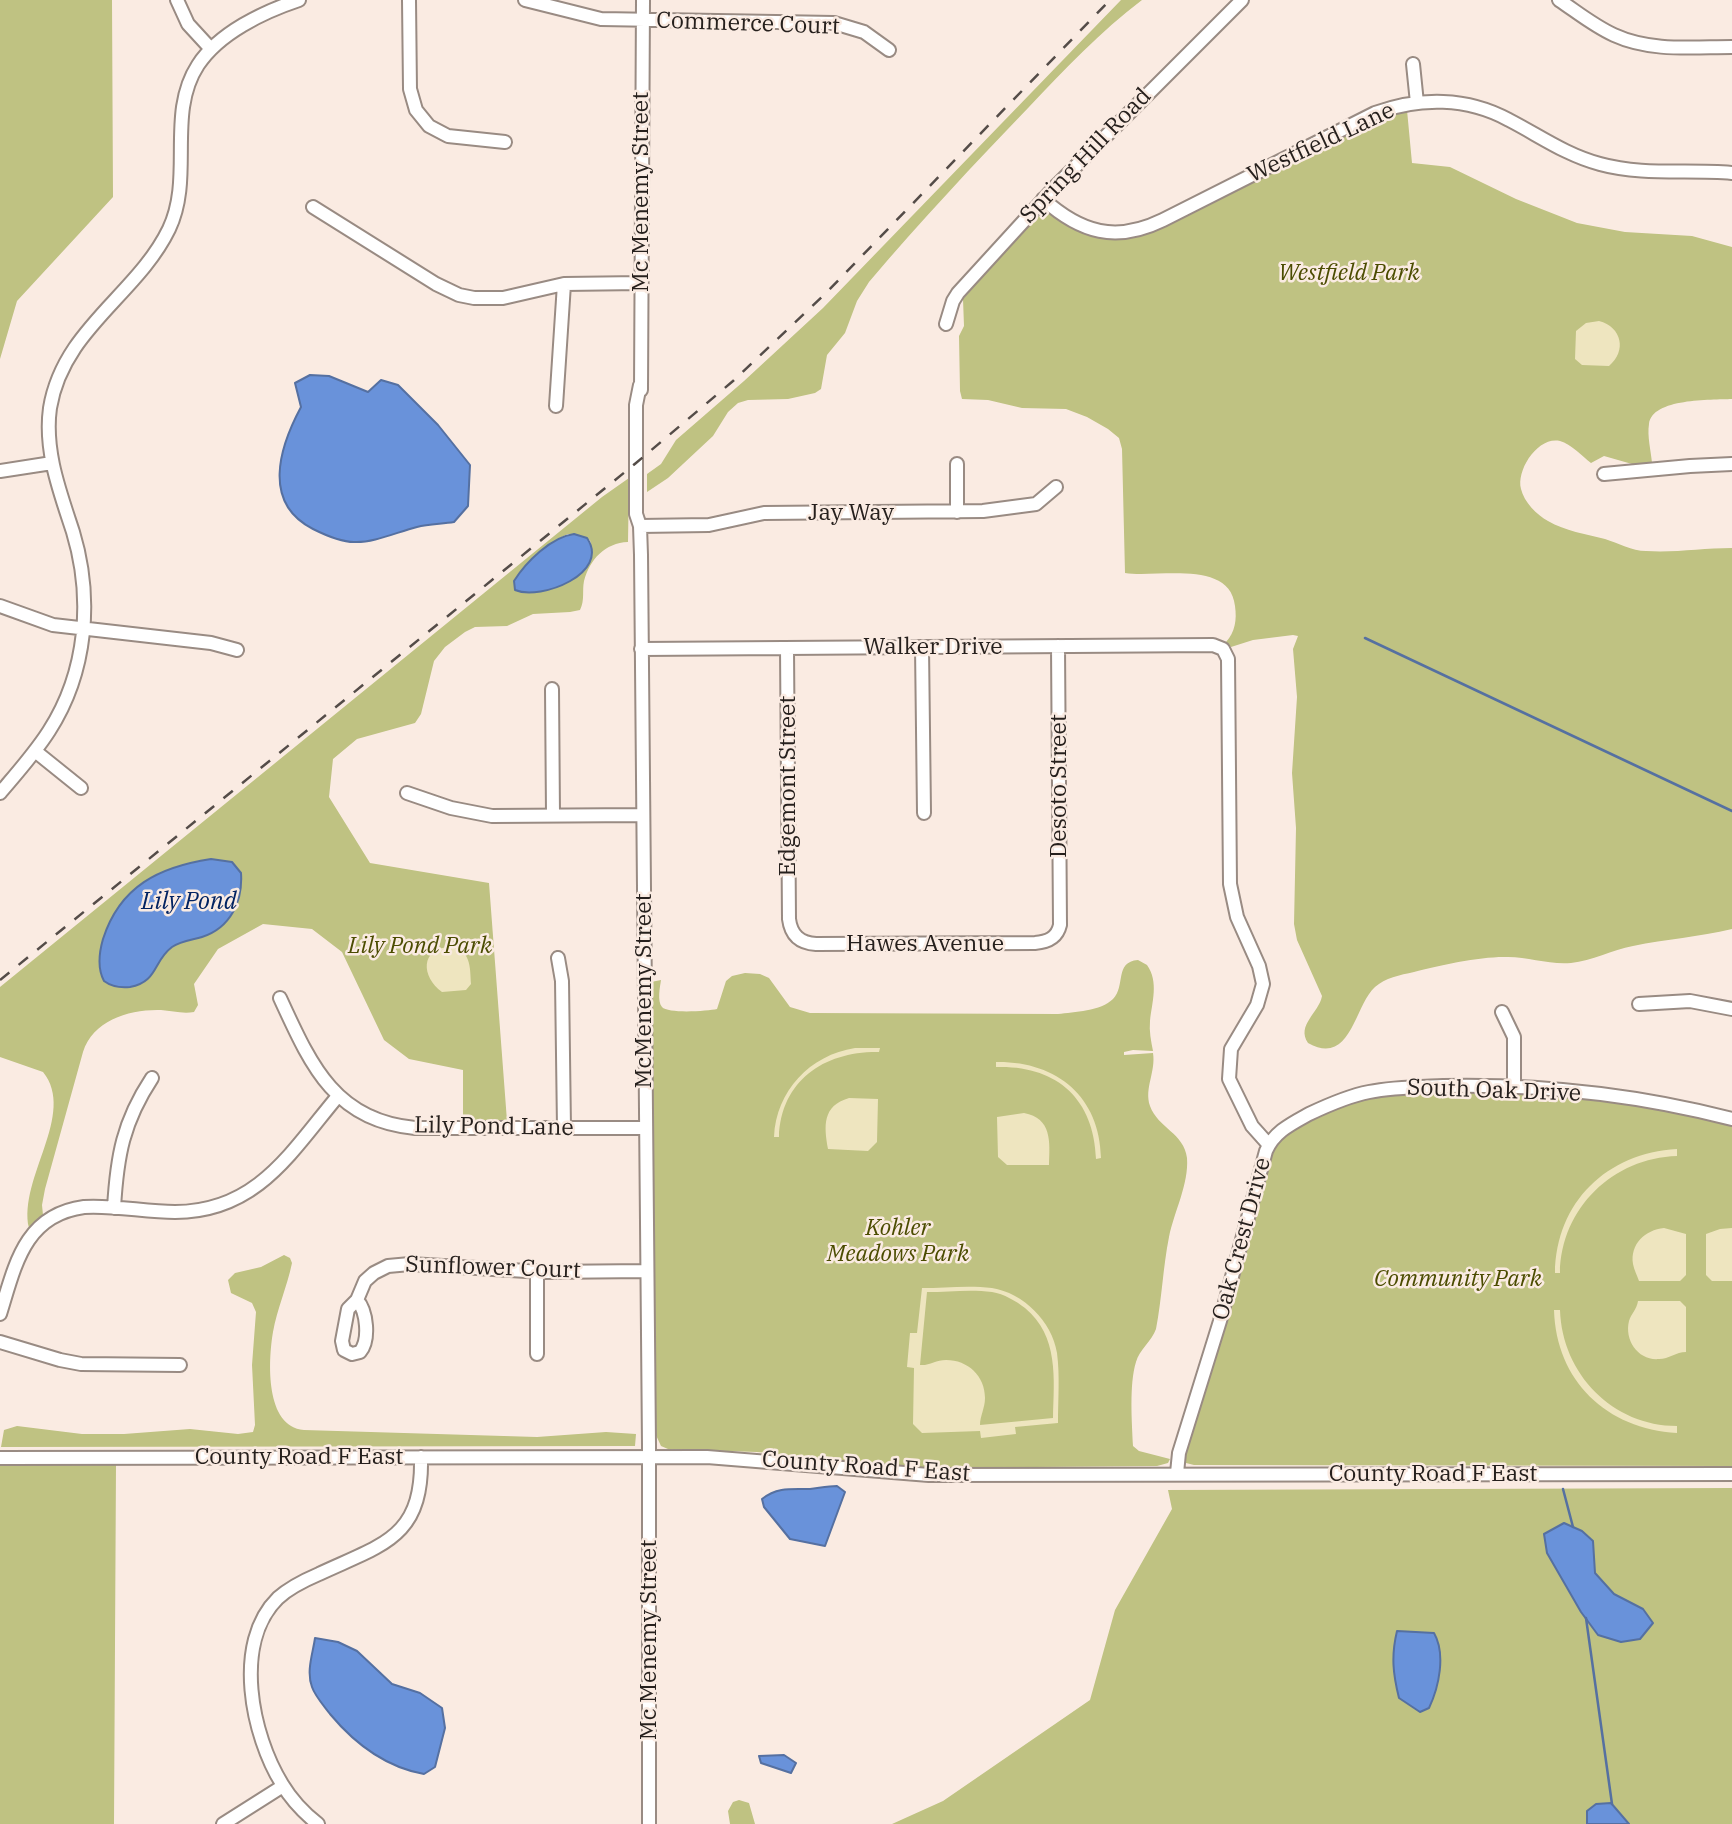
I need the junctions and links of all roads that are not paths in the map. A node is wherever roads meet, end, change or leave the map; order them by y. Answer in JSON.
{"nodes":[{"id":1,"x":177,"y":0,"type":"edge"},
{"id":2,"x":299,"y":0,"type":"edge"},
{"id":3,"x":409,"y":0,"type":"edge"},
{"id":4,"x":525,"y":0,"type":"edge"},
{"id":5,"x":643,"y":0,"type":"edge"},
{"id":6,"x":1242,"y":0,"type":"edge"},
{"id":7,"x":1559,"y":0,"type":"edge"},
{"id":8,"x":642,"y":20,"type":"junction"},
{"id":9,"x":1732,"y":47,"type":"edge"},
{"id":10,"x":211,"y":49,"type":"junction"},
{"id":11,"x":889,"y":50,"type":"dead end"},
{"id":12,"x":1413,"y":64,"type":"dead end"},
{"id":13,"x":1417,"y":103,"type":"junction"},
{"id":14,"x":505,"y":142,"type":"dead end"},
{"id":15,"x":1732,"y":173,"type":"edge"},
{"id":16,"x":1043,"y":199,"type":"junction"},
{"id":17,"x":313,"y":207,"type":"dead end"},
{"id":18,"x":641,"y":283,"type":"junction"},
{"id":19,"x":564,"y":284,"type":"junction"},
{"id":20,"x":946,"y":324,"type":"dead end"},
{"id":21,"x":640,"y":385,"type":"joint"},
{"id":22,"x":556,"y":407,"type":"dead end"},
{"id":23,"x":52,"y":463,"type":"junction"},
{"id":24,"x":957,"y":464,"type":"dead end"},
{"id":25,"x":1732,"y":464,"type":"edge"},
{"id":26,"x":0,"y":471,"type":"edge"},
{"id":27,"x":1604,"y":474,"type":"dead end"},
{"id":28,"x":1056,"y":487,"type":"dead end"},
{"id":29,"x":957,"y":512,"type":"junction"},
{"id":30,"x":640,"y":526,"type":"junction"},
{"id":31,"x":0,"y":606,"type":"edge"},
{"id":32,"x":82,"y":630,"type":"junction"},
{"id":33,"x":1058,"y":646,"type":"junction"},
{"id":34,"x":922,"y":647,"type":"junction"},
{"id":35,"x":787,"y":648,"type":"junction"},
{"id":36,"x":641,"y":649,"type":"junction"},
{"id":37,"x":237,"y":650,"type":"dead end"},
{"id":38,"x":1224,"y":650,"type":"joint"},
{"id":39,"x":552,"y":689,"type":"dead end"},
{"id":40,"x":35,"y":751,"type":"junction"},
{"id":41,"x":81,"y":788,"type":"dead end"},
{"id":42,"x":0,"y":793,"type":"edge"},
{"id":43,"x":407,"y":793,"type":"dead end"},
{"id":44,"x":924,"y":813,"type":"dead end"},
{"id":45,"x":643,"y":815,"type":"junction"},
{"id":46,"x":553,"y":816,"type":"junction"},
{"id":47,"x":790,"y":924,"type":"joint"},
{"id":48,"x":1060,"y":925,"type":"joint"},
{"id":49,"x":558,"y":958,"type":"dead end"},
{"id":50,"x":280,"y":998,"type":"dead end"},
{"id":51,"x":1639,"y":1004,"type":"dead end"},
{"id":52,"x":1732,"y":1009,"type":"edge"},
{"id":53,"x":1502,"y":1012,"type":"dead end"},
{"id":54,"x":152,"y":1078,"type":"dead end"},
{"id":55,"x":1514,"y":1087,"type":"junction"},
{"id":56,"x":338,"y":1096,"type":"junction"},
{"id":57,"x":1732,"y":1119,"type":"edge"},
{"id":58,"x":564,"y":1128,"type":"junction"},
{"id":59,"x":646,"y":1128,"type":"junction"},
{"id":60,"x":1269,"y":1145,"type":"junction"},
{"id":61,"x":114,"y":1208,"type":"junction"},
{"id":62,"x":537,"y":1271,"type":"junction"},
{"id":63,"x":647,"y":1271,"type":"junction"},
{"id":64,"x":357,"y":1300,"type":"dead end"},
{"id":65,"x":0,"y":1314,"type":"edge"},
{"id":66,"x":0,"y":1342,"type":"edge"},
{"id":67,"x":537,"y":1354,"type":"dead end"},
{"id":68,"x":180,"y":1365,"type":"dead end"},
{"id":69,"x":648,"y":1456,"type":"junction"},
{"id":70,"x":421,"y":1457,"type":"junction"},
{"id":71,"x":0,"y":1458,"type":"edge"},
{"id":72,"x":1177,"y":1473,"type":"junction"},
{"id":73,"x":1732,"y":1474,"type":"edge"},
{"id":74,"x":283,"y":1786,"type":"junction"},
{"id":75,"x":223,"y":1824,"type":"edge"},
{"id":76,"x":318,"y":1824,"type":"edge"},
{"id":77,"x":649,"y":1824,"type":"edge"}],
"edges":[{"from":1,"to":10,"type":"street"},
{"from":2,"to":10,"type":"street"},
{"from":3,"to":14,"type":"street"},
{"from":4,"to":8,"type":"street","name":"Commerce Court"},
{"from":5,"to":8,"type":"street","name":"Mc Menemy Street"},
{"from":6,"to":16,"type":"street","name":"Spring Hill Road"},
{"from":7,"to":9,"type":"street"},
{"from":8,"to":11,"type":"street","name":"Commerce Court"},
{"from":8,"to":18,"type":"street","name":"Mc Menemy Street"},
{"from":10,"to":23,"type":"street"},
{"from":12,"to":13,"type":"street"},
{"from":13,"to":15,"type":"street","name":"Westfield Lane"},
{"from":13,"to":16,"type":"street","name":"Westfield Lane"},
{"from":16,"to":20,"type":"street","name":"Spring Hill Road"},
{"from":17,"to":19,"type":"street"},
{"from":18,"to":19,"type":"street"},
{"from":18,"to":21,"type":"street","name":"Mc Menemy Street"},
{"from":19,"to":22,"type":"street"},
{"from":21,"to":30,"type":"street","name":"McMenemy Street"},
{"from":23,"to":26,"type":"street"},
{"from":23,"to":32,"type":"street"},
{"from":24,"to":29,"type":"street"},
{"from":25,"to":27,"type":"street"},
{"from":28,"to":29,"type":"street","name":"Jay Way"},
{"from":29,"to":30,"type":"street","name":"Jay Way"},
{"from":30,"to":36,"type":"street","name":"McMenemy Street"},
{"from":31,"to":32,"type":"street"},
{"from":32,"to":37,"type":"street"},
{"from":32,"to":40,"type":"street"},
{"from":33,"to":34,"type":"street","name":"Walker Drive"},
{"from":33,"to":38,"type":"street","name":"Walker Drive"},
{"from":33,"to":48,"type":"street","name":"Desoto Street"},
{"from":34,"to":35,"type":"street","name":"Walker Drive"},
{"from":34,"to":44,"type":"street"},
{"from":35,"to":36,"type":"street","name":"Walker Drive"},
{"from":35,"to":47,"type":"street","name":"Edgemont Street"},
{"from":36,"to":45,"type":"street","name":"McMenemy Street"},
{"from":38,"to":60,"type":"street","name":"Oak Crest Drive"},
{"from":39,"to":46,"type":"street"},
{"from":40,"to":41,"type":"street"},
{"from":40,"to":42,"type":"street"},
{"from":43,"to":46,"type":"street"},
{"from":45,"to":46,"type":"street"},
{"from":45,"to":59,"type":"street","name":"McMenemy Street"},
{"from":47,"to":48,"type":"street","name":"Hawes Avenue"},
{"from":49,"to":58,"type":"street"},
{"from":50,"to":56,"type":"street","name":"Lily Pond Lane"},
{"from":51,"to":52,"type":"street"},
{"from":53,"to":55,"type":"street"},
{"from":54,"to":61,"type":"street"},
{"from":55,"to":57,"type":"street","name":"South Oak Drive"},
{"from":55,"to":60,"type":"street","name":"South Oak Drive"},
{"from":56,"to":58,"type":"street","name":"Lily Pond Lane"},
{"from":56,"to":61,"type":"street"},
{"from":58,"to":59,"type":"street","name":"Lily Pond Lane"},
{"from":59,"to":63,"type":"street","name":"McMenemy Street"},
{"from":60,"to":72,"type":"street","name":"Oak Crest Drive"},
{"from":61,"to":65,"type":"street"},
{"from":62,"to":63,"type":"street","name":"Sunflower Court"},
{"from":62,"to":64,"type":"street","name":"Sunflower Court"},
{"from":62,"to":67,"type":"street"},
{"from":63,"to":69,"type":"street","name":"McMenemy Street"},
{"from":66,"to":68,"type":"street"},
{"from":69,"to":70,"type":"street","name":"County Road F East"},
{"from":69,"to":72,"type":"street","name":"County Road F East"},
{"from":69,"to":77,"type":"street","name":"Mc Menemy Street"},
{"from":70,"to":71,"type":"street","name":"County Road F East"},
{"from":70,"to":74,"type":"street"},
{"from":72,"to":73,"type":"street","name":"County Road F East"},
{"from":74,"to":75,"type":"street"},
{"from":74,"to":76,"type":"street"}]}
